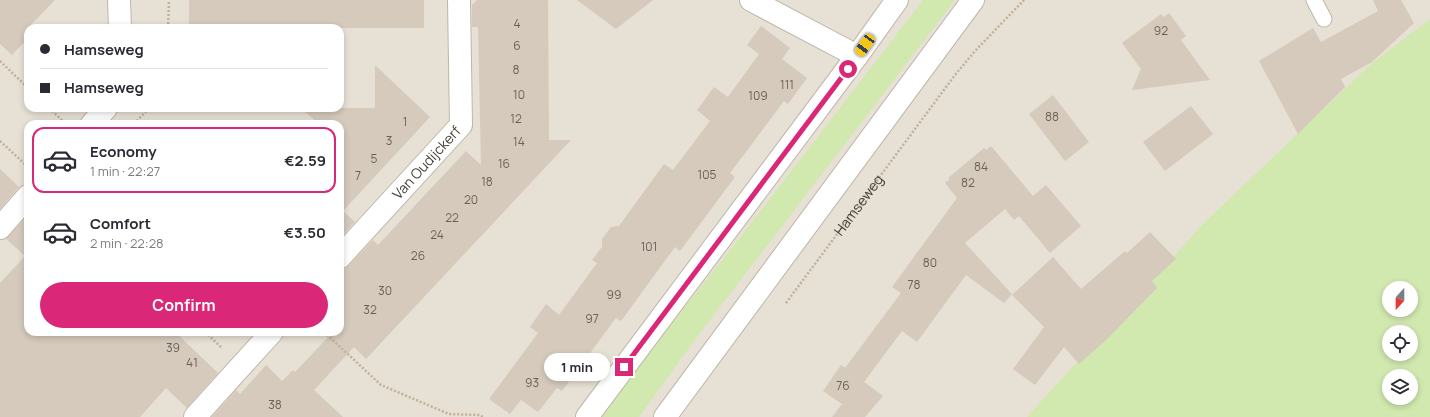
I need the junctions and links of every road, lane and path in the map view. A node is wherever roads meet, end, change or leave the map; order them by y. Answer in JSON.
{"nodes":[{"id":1,"x":119,"y":0,"type":"edge"},
{"id":2,"x":169,"y":0,"type":"edge"},
{"id":3,"x":459,"y":0,"type":"edge"},
{"id":4,"x":751,"y":0,"type":"edge"},
{"id":5,"x":897,"y":0,"type":"edge"},
{"id":6,"x":973,"y":0,"type":"edge"},
{"id":7,"x":1024,"y":0,"type":"edge"},
{"id":8,"x":1314,"y":0,"type":"edge"},
{"id":9,"x":1324,"y":19,"type":"dead end"},
{"id":10,"x":120,"y":24,"type":"edge"},
{"id":11,"x":168,"y":24,"type":"edge"},
{"id":12,"x":857,"y":56,"type":"junction"},
{"id":13,"x":0,"y":61,"type":"edge"},
{"id":14,"x":24,"y":84,"type":"edge"},
{"id":15,"x":53,"y":112,"type":"edge"},
{"id":16,"x":102,"y":112,"type":"edge"},
{"id":17,"x":145,"y":112,"type":"edge"},
{"id":18,"x":62,"y":120,"type":"edge"},
{"id":19,"x":96,"y":120,"type":"edge"},
{"id":20,"x":138,"y":120,"type":"edge"},
{"id":21,"x":0,"y":141,"type":"edge"},
{"id":22,"x":24,"y":163,"type":"edge"},
{"id":23,"x":24,"y":201,"type":"edge"},
{"id":24,"x":0,"y":228,"type":"edge"},
{"id":25,"x":344,"y":253,"type":"edge"},
{"id":26,"x":785,"y":304,"type":"dead end"},
{"id":27,"x":268,"y":336,"type":"edge"},
{"id":28,"x":328,"y":336,"type":"edge"},
{"id":29,"x":195,"y":417,"type":"edge"},
{"id":30,"x":483,"y":417,"type":"edge"},
{"id":31,"x":587,"y":417,"type":"edge"},
{"id":32,"x":665,"y":417,"type":"edge"}],
"edges":[{"from":1,"to":10,"type":"street"},
{"from":2,"to":11,"type":"path"},
{"from":3,"to":25,"type":"street","name":"Van Oudijckerf"},
{"from":4,"to":12,"type":"street"},
{"from":5,"to":12,"type":"street"},
{"from":6,"to":32,"type":"street","name":"Hamseweg"},
{"from":7,"to":26,"type":"path","name":"Hamseweg"},
{"from":8,"to":9,"type":"lane"},
{"from":12,"to":31,"type":"street"},
{"from":13,"to":14,"type":"path"},
{"from":15,"to":18,"type":"path"},
{"from":16,"to":19,"type":"street"},
{"from":17,"to":20,"type":"path"},
{"from":21,"to":22,"type":"path"},
{"from":23,"to":24,"type":"street"},
{"from":27,"to":29,"type":"street"},
{"from":28,"to":30,"type":"path"}]}
